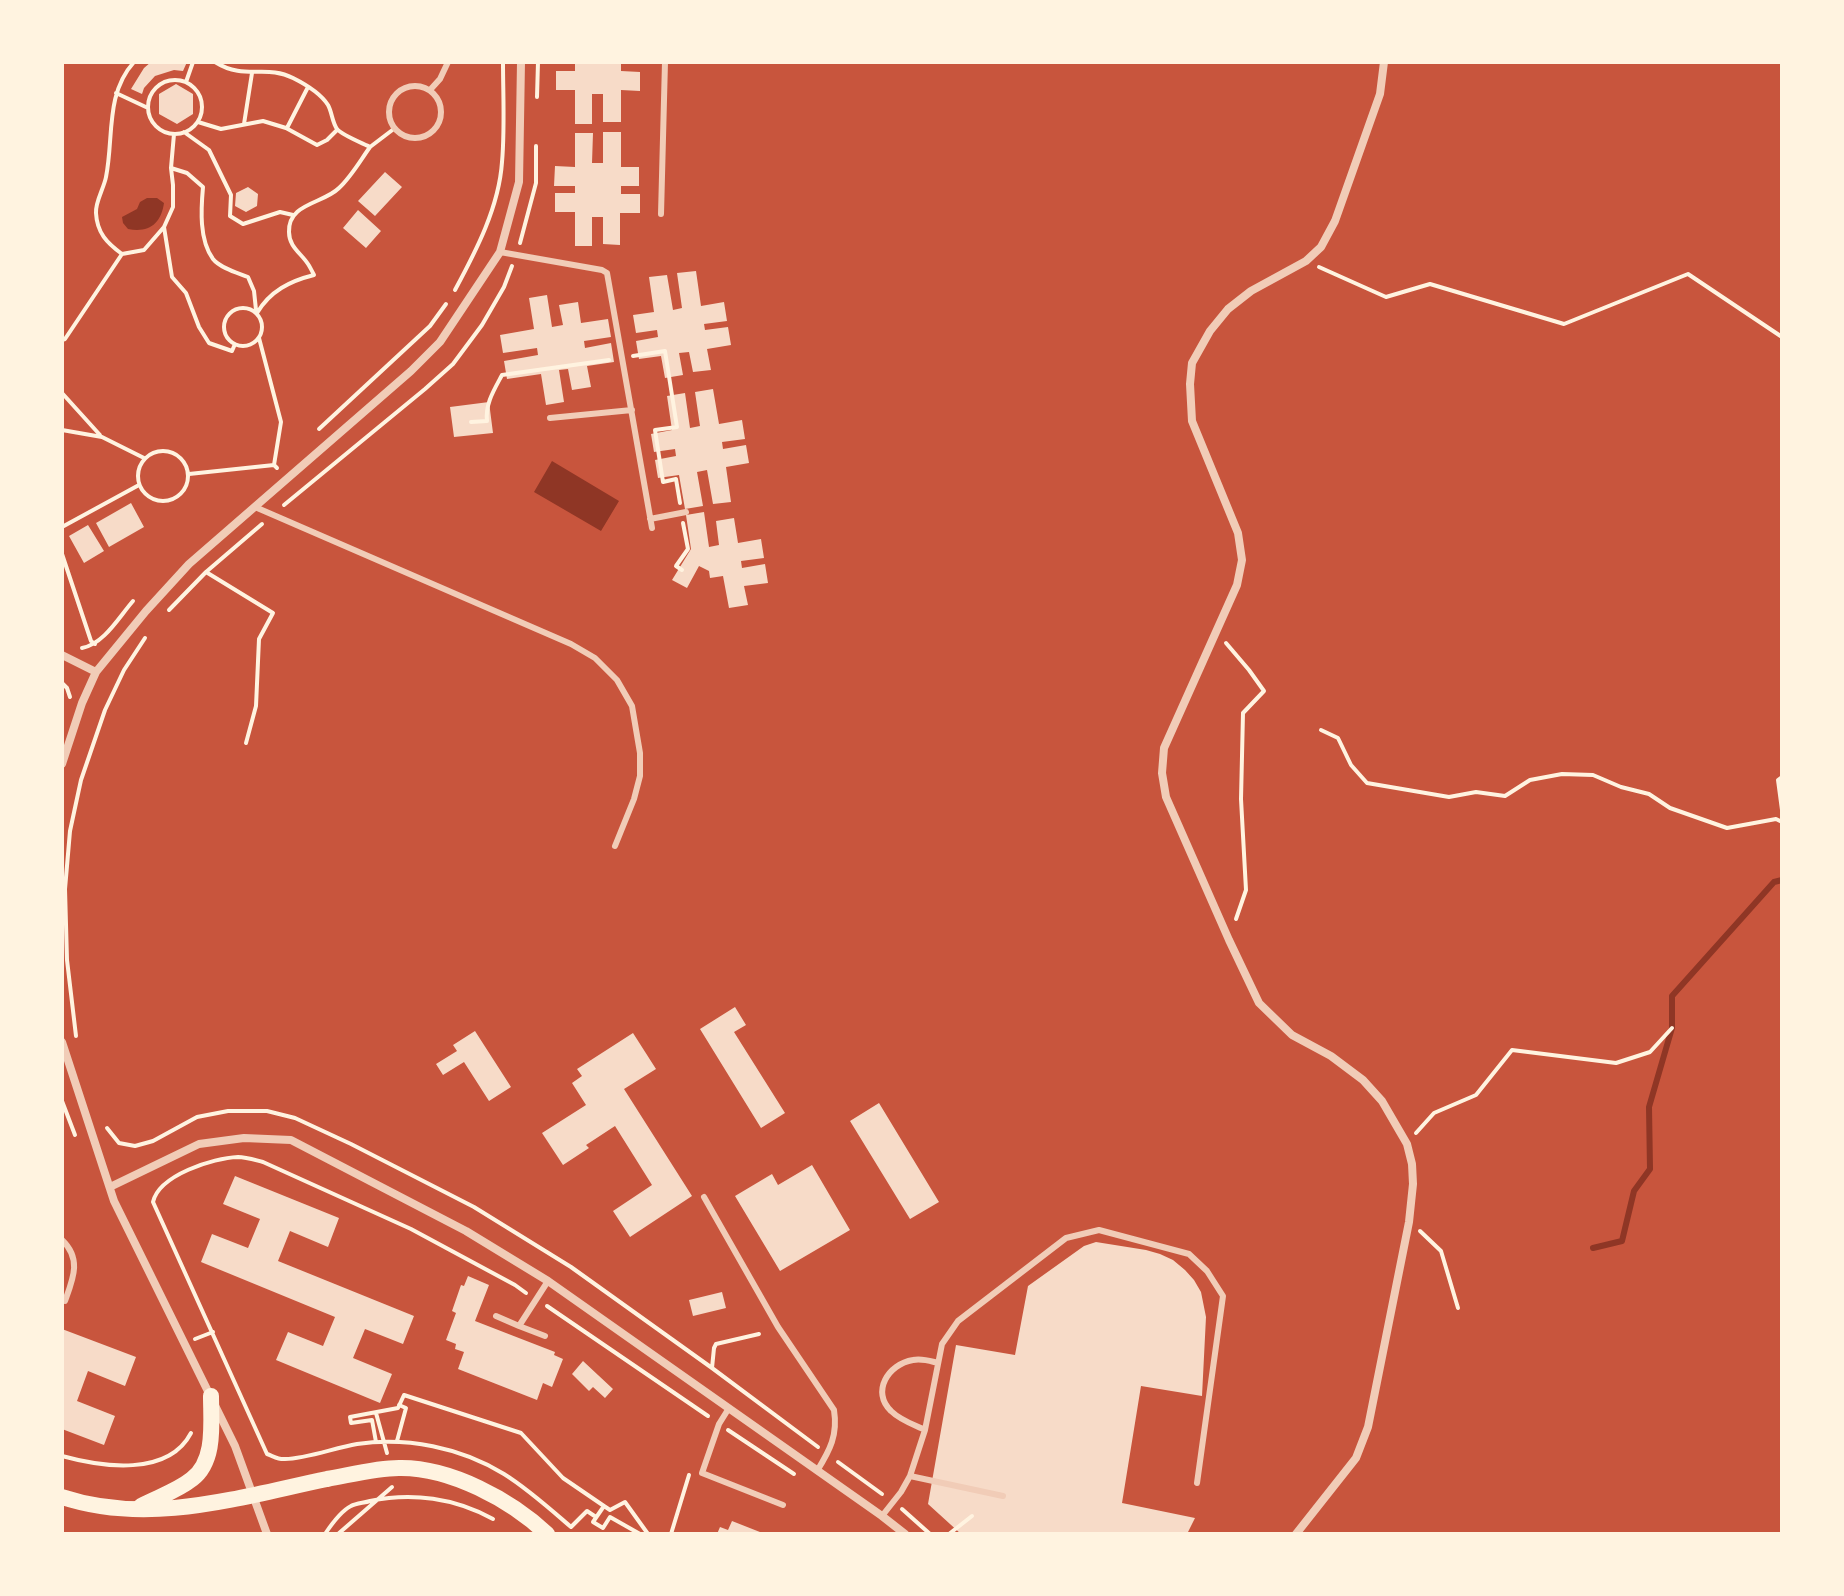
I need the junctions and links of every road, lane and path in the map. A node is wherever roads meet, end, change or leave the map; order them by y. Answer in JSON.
{"nodes":[{"id":1,"x":134,"y":62,"type":"edge"},
{"id":2,"x":193,"y":62,"type":"edge"},
{"id":3,"x":215,"y":62,"type":"edge"},
{"id":4,"x":448,"y":62,"type":"edge"},
{"id":5,"x":503,"y":62,"type":"edge"},
{"id":6,"x":521,"y":62,"type":"edge"},
{"id":7,"x":665,"y":62,"type":"edge"},
{"id":8,"x":1384,"y":62,"type":"edge"},
{"id":9,"x":252,"y":73,"type":"junction"},
{"id":10,"x":186,"y":82,"type":"junction"},
{"id":11,"x":308,"y":87,"type":"junction"},
{"id":12,"x":430,"y":90,"type":"junction"},
{"id":13,"x":116,"y":93,"type":"junction"},
{"id":14,"x":148,"y":108,"type":"junction"},
{"id":15,"x":198,"y":122,"type":"junction"},
{"id":16,"x":244,"y":124,"type":"junction"},
{"id":17,"x":286,"y":128,"type":"junction"},
{"id":18,"x":395,"y":128,"type":"junction"},
{"id":19,"x":337,"y":130,"type":"junction"},
{"id":20,"x":184,"y":132,"type":"junction"},
{"id":21,"x":174,"y":134,"type":"junction"},
{"id":22,"x":370,"y":147,"type":"junction"},
{"id":23,"x":171,"y":168,"type":"junction"},
{"id":24,"x":661,"y":214,"type":"dead end"},
{"id":25,"x":293,"y":215,"type":"junction"},
{"id":26,"x":164,"y":227,"type":"junction"},
{"id":27,"x":500,"y":252,"type":"junction"},
{"id":28,"x":122,"y":254,"type":"junction"},
{"id":29,"x":1306,"y":261,"type":"junction"},
{"id":30,"x":454,"y":292,"type":"dead end"},
{"id":31,"x":446,"y":303,"type":"dead end"},
{"id":32,"x":257,"y":313,"type":"junction"},
{"id":33,"x":1782,"y":337,"type":"edge"},
{"id":34,"x":259,"y":338,"type":"junction"},
{"id":35,"x":62,"y":340,"type":"edge"},
{"id":36,"x":235,"y":344,"type":"junction"},
{"id":37,"x":62,"y":393,"type":"edge"},
{"id":38,"x":632,"y":410,"type":"junction"},
{"id":39,"x":550,"y":418,"type":"dead end"},
{"id":40,"x":62,"y":430,"type":"edge"},
{"id":41,"x":102,"y":437,"type":"junction"},
{"id":42,"x":310,"y":438,"type":"dead end"},
{"id":43,"x":144,"y":458,"type":"junction"},
{"id":44,"x":189,"y":474,"type":"junction"},
{"id":45,"x":139,"y":485,"type":"junction"},
{"id":46,"x":255,"y":507,"type":"junction"},
{"id":47,"x":686,"y":512,"type":"dead end"},
{"id":48,"x":272,"y":515,"type":"junction"},
{"id":49,"x":650,"y":519,"type":"junction"},
{"id":50,"x":62,"y":527,"type":"edge"},
{"id":51,"x":652,"y":528,"type":"dead end"},
{"id":52,"x":62,"y":554,"type":"edge"},
{"id":53,"x":206,"y":572,"type":"junction"},
{"id":54,"x":163,"y":617,"type":"dead end"},
{"id":55,"x":152,"y":628,"type":"dead end"},
{"id":56,"x":1217,"y":631,"type":"junction"},
{"id":57,"x":79,"y":649,"type":"dead end"},
{"id":58,"x":62,"y":655,"type":"edge"},
{"id":59,"x":96,"y":672,"type":"junction"},
{"id":60,"x":62,"y":683,"type":"edge"},
{"id":61,"x":71,"y":699,"type":"dead end"},
{"id":62,"x":1321,"y":730,"type":"dead end"},
{"id":63,"x":246,"y":743,"type":"dead end"},
{"id":64,"x":62,"y":764,"type":"edge"},
{"id":65,"x":1782,"y":777,"type":"edge"},
{"id":66,"x":1782,"y":810,"type":"edge"},
{"id":67,"x":1782,"y":822,"type":"edge"},
{"id":68,"x":615,"y":846,"type":"dead end"},
{"id":69,"x":1229,"y":940,"type":"junction"},
{"id":70,"x":1672,"y":1028,"type":"dead end"},
{"id":71,"x":62,"y":1042,"type":"edge"},
{"id":72,"x":78,"y":1042,"type":"dead end"},
{"id":73,"x":102,"y":1116,"type":"dead end"},
{"id":74,"x":153,"y":1141,"type":"dead end"},
{"id":75,"x":1407,"y":1144,"type":"junction"},
{"id":76,"x":110,"y":1187,"type":"junction"},
{"id":77,"x":704,"y":1197,"type":"dead end"},
{"id":78,"x":1409,"y":1222,"type":"junction"},
{"id":79,"x":62,"y":1240,"type":"edge"},
{"id":80,"x":548,"y":1281,"type":"junction"},
{"id":81,"x":535,"y":1300,"type":"junction"},
{"id":82,"x":65,"y":1301,"type":"dead end"},
{"id":83,"x":1458,"y":1308,"type":"dead end"},
{"id":84,"x":496,"y":1316,"type":"dead end"},
{"id":85,"x":519,"y":1326,"type":"junction"},
{"id":86,"x":759,"y":1334,"type":"dead end"},
{"id":87,"x":545,"y":1336,"type":"dead end"},
{"id":88,"x":938,"y":1363,"type":"junction"},
{"id":89,"x":712,"y":1368,"type":"dead end"},
{"id":90,"x":211,"y":1396,"type":"junction"},
{"id":91,"x":399,"y":1405,"type":"junction"},
{"id":92,"x":729,"y":1408,"type":"junction"},
{"id":93,"x":719,"y":1424,"type":"junction"},
{"id":94,"x":193,"y":1430,"type":"dead end"},
{"id":95,"x":925,"y":1430,"type":"junction"},
{"id":96,"x":397,"y":1441,"type":"dead end"},
{"id":97,"x":376,"y":1442,"type":"dead end"},
{"id":98,"x":356,"y":1445,"type":"dead end"},
{"id":99,"x":62,"y":1456,"type":"edge"},
{"id":100,"x":817,"y":1471,"type":"junction"},
{"id":101,"x":910,"y":1476,"type":"junction"},
{"id":102,"x":802,"y":1480,"type":"dead end"},
{"id":103,"x":1197,"y":1483,"type":"dead end"},
{"id":104,"x":254,"y":1495,"type":"junction"},
{"id":105,"x":1003,"y":1496,"type":"dead end"},
{"id":106,"x":62,"y":1497,"type":"edge"},
{"id":107,"x":380,"y":1498,"type":"dead end"},
{"id":108,"x":783,"y":1505,"type":"dead end"},
{"id":109,"x":388,"y":1506,"type":"dead end"},
{"id":110,"x":604,"y":1506,"type":"junction"},
{"id":111,"x":133,"y":1510,"type":"junction"},
{"id":112,"x":882,"y":1516,"type":"junction"},
{"id":113,"x":972,"y":1516,"type":"dead end"},
{"id":114,"x":501,"y":1523,"type":"dead end"},
{"id":115,"x":267,"y":1534,"type":"edge"},
{"id":116,"x":325,"y":1534,"type":"edge"},
{"id":117,"x":547,"y":1534,"type":"edge"},
{"id":118,"x":640,"y":1534,"type":"edge"},
{"id":119,"x":648,"y":1534,"type":"edge"},
{"id":120,"x":905,"y":1534,"type":"edge"},
{"id":121,"x":949,"y":1534,"type":"edge"},
{"id":122,"x":1296,"y":1534,"type":"edge"}],
"edges":[{"from":1,"to":13,"type":"path"},
{"from":2,"to":10,"type":"path"},
{"from":3,"to":9,"type":"path"},
{"from":4,"to":12,"type":"lane"},
{"from":5,"to":30,"type":"path"},
{"from":6,"to":27,"type":"street"},
{"from":7,"to":24,"type":"lane"},
{"from":8,"to":29,"type":"street"},
{"from":9,"to":11,"type":"path"},
{"from":9,"to":16,"type":"path"},
{"from":10,"to":14,"type":"path"},
{"from":10,"to":15,"type":"path"},
{"from":11,"to":17,"type":"path"},
{"from":11,"to":19,"type":"path"},
{"from":12,"to":18,"type":"lane"},
{"from":12,"to":18,"type":"lane"},
{"from":13,"to":14,"type":"path"},
{"from":13,"to":28,"type":"path"},
{"from":14,"to":21,"type":"path"},
{"from":15,"to":16,"type":"path"},
{"from":15,"to":20,"type":"path"},
{"from":16,"to":17,"type":"path"},
{"from":17,"to":19,"type":"path"},
{"from":18,"to":22,"type":"path"},
{"from":19,"to":22,"type":"path"},
{"from":20,"to":21,"type":"path"},
{"from":20,"to":25,"type":"path"},
{"from":21,"to":23,"type":"path"},
{"from":22,"to":25,"type":"path"},
{"from":23,"to":26,"type":"path"},
{"from":23,"to":32,"type":"path"},
{"from":25,"to":32,"type":"path"},
{"from":26,"to":28,"type":"path"},
{"from":26,"to":36,"type":"path"},
{"from":27,"to":38,"type":"lane"},
{"from":27,"to":46,"type":"street"},
{"from":28,"to":35,"type":"path"},
{"from":29,"to":33,"type":"path"},
{"from":29,"to":56,"type":"street"},
{"from":31,"to":42,"type":"path"},
{"from":32,"to":34,"type":"path"},
{"from":32,"to":36,"type":"path"},
{"from":34,"to":36,"type":"path"},
{"from":34,"to":44,"type":"path"},
{"from":37,"to":41,"type":"path"},
{"from":38,"to":39,"type":"lane"},
{"from":38,"to":49,"type":"lane"},
{"from":40,"to":41,"type":"path"},
{"from":41,"to":43,"type":"path"},
{"from":43,"to":44,"type":"path"},
{"from":43,"to":45,"type":"path"},
{"from":44,"to":45,"type":"path"},
{"from":45,"to":50,"type":"path"},
{"from":46,"to":48,"type":"lane"},
{"from":46,"to":59,"type":"street"},
{"from":47,"to":49,"type":"lane"},
{"from":48,"to":53,"type":"path"},
{"from":48,"to":68,"type":"lane"},
{"from":49,"to":51,"type":"lane"},
{"from":52,"to":57,"type":"path"},
{"from":53,"to":54,"type":"path"},
{"from":53,"to":63,"type":"path"},
{"from":55,"to":72,"type":"path"},
{"from":56,"to":69,"type":"street"},
{"from":56,"to":69,"type":"path"},
{"from":58,"to":59,"type":"street"},
{"from":59,"to":64,"type":"street"},
{"from":60,"to":61,"type":"path"},
{"from":62,"to":67,"type":"path"},
{"from":65,"to":66,"type":"path"},
{"from":69,"to":75,"type":"street"},
{"from":70,"to":75,"type":"path"},
{"from":71,"to":76,"type":"street"},
{"from":73,"to":74,"type":"path"},
{"from":75,"to":78,"type":"street"},
{"from":76,"to":80,"type":"street"},
{"from":76,"to":90,"type":"street"},
{"from":77,"to":100,"type":"lane"},
{"from":78,"to":83,"type":"path"},
{"from":78,"to":122,"type":"street"},
{"from":79,"to":82,"type":"lane"},
{"from":80,"to":81,"type":"lane"},
{"from":80,"to":92,"type":"street"},
{"from":81,"to":85,"type":"lane"},
{"from":81,"to":93,"type":"path"},
{"from":81,"to":98,"type":"path"},
{"from":84,"to":85,"type":"lane"},
{"from":85,"to":87,"type":"lane"},
{"from":86,"to":89,"type":"path"},
{"from":88,"to":95,"type":"lane"},
{"from":88,"to":95,"type":"lane"},
{"from":88,"to":103,"type":"lane"},
{"from":90,"to":104,"type":"street"},
{"from":90,"to":111,"type":"main road"},
{"from":91,"to":96,"type":"path"},
{"from":91,"to":97,"type":"path"},
{"from":91,"to":110,"type":"path"},
{"from":92,"to":93,"type":"lane"},
{"from":92,"to":100,"type":"street"},
{"from":93,"to":102,"type":"path"},
{"from":93,"to":108,"type":"lane"},
{"from":94,"to":99,"type":"path"},
{"from":95,"to":101,"type":"lane"},
{"from":100,"to":112,"type":"street"},
{"from":101,"to":105,"type":"lane"},
{"from":101,"to":112,"type":"lane"},
{"from":104,"to":111,"type":"main road"},
{"from":104,"to":115,"type":"street"},
{"from":104,"to":117,"type":"main road"},
{"from":106,"to":111,"type":"main road"},
{"from":107,"to":109,"type":"path"},
{"from":110,"to":118,"type":"path"},
{"from":110,"to":119,"type":"path"},
{"from":112,"to":120,"type":"street"},
{"from":113,"to":121,"type":"path"},
{"from":114,"to":116,"type":"path"}]}
